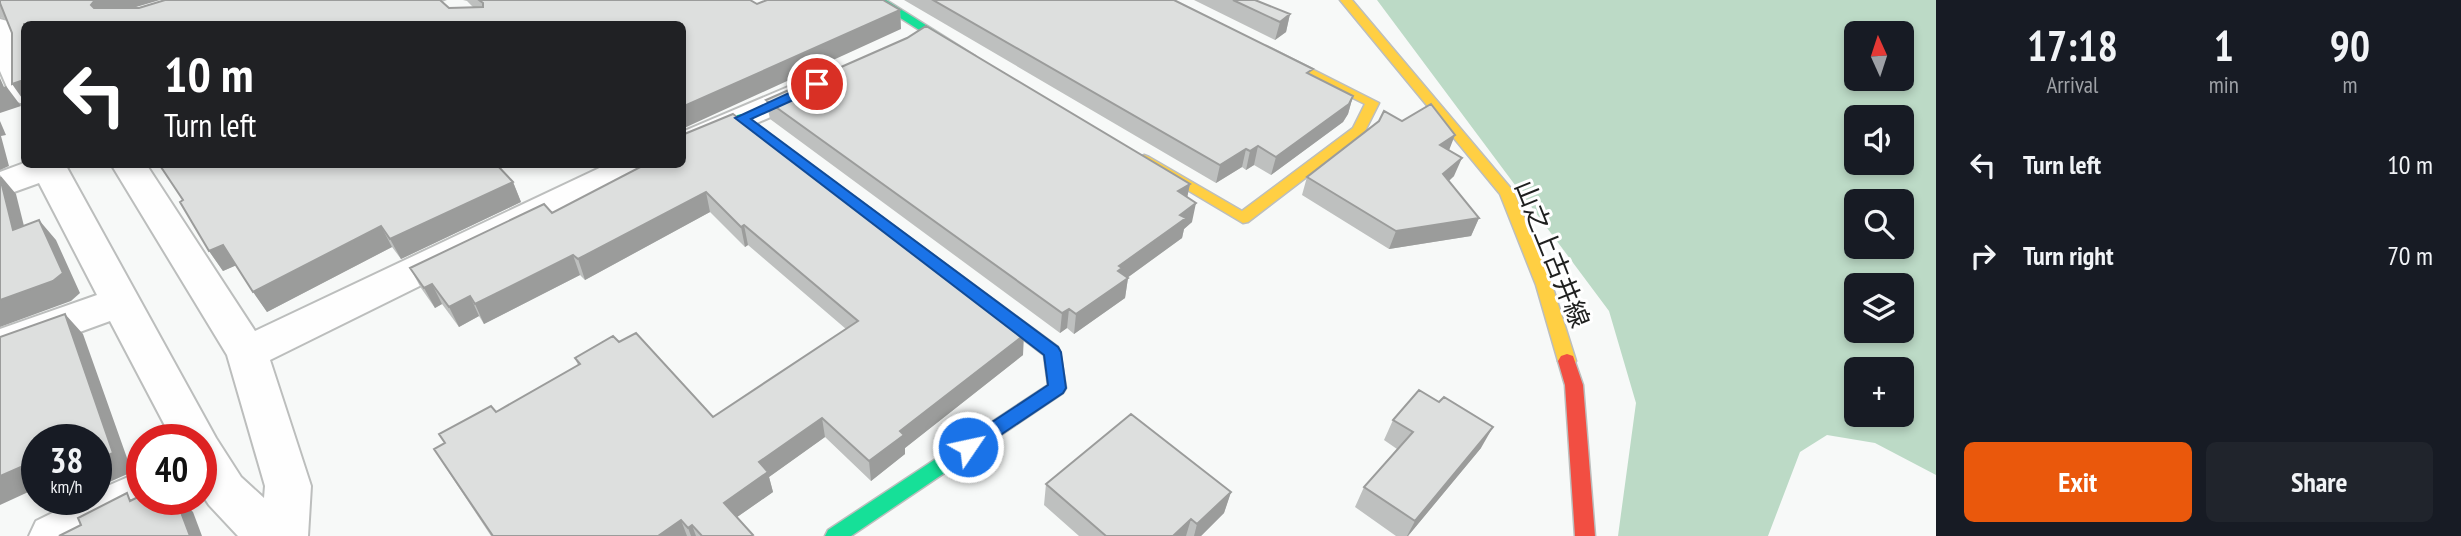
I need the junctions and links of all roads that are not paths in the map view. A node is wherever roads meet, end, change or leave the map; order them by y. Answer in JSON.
{"nodes":[{"id":1,"x":878,"y":0,"type":"edge"},
{"id":2,"x":1346,"y":0,"type":"edge"},
{"id":3,"x":0,"y":28,"type":"edge"},
{"id":4,"x":925,"y":30,"type":"junction"},
{"id":5,"x":1250,"y":42,"type":"edge"},
{"id":6,"x":895,"y":48,"type":"edge"},
{"id":7,"x":12,"y":58,"type":"edge"},
{"id":8,"x":979,"y":62,"type":"edge"},
{"id":9,"x":842,"y":73,"type":"edge"},
{"id":10,"x":21,"y":85,"type":"edge"},
{"id":11,"x":742,"y":118,"type":"junction"},
{"id":12,"x":686,"y":143,"type":"edge"},
{"id":13,"x":1135,"y":154,"type":"edge"},
{"id":14,"x":43,"y":168,"type":"edge"},
{"id":15,"x":49,"y":168,"type":"edge"},
{"id":16,"x":131,"y":168,"type":"edge"},
{"id":17,"x":627,"y":168,"type":"edge"},
{"id":18,"x":0,"y":185,"type":"edge"},
{"id":19,"x":119,"y":302,"type":"junction"},
{"id":20,"x":0,"y":345,"type":"edge"},
{"id":21,"x":247,"y":353,"type":"junction"},
{"id":22,"x":185,"y":424,"type":"edge"},
{"id":23,"x":217,"y":478,"type":"edge"},
{"id":24,"x":126,"y":499,"type":"edge"},
{"id":25,"x":53,"y":536,"type":"edge"},
{"id":26,"x":264,"y":536,"type":"edge"},
{"id":27,"x":284,"y":536,"type":"edge"},
{"id":28,"x":835,"y":536,"type":"edge"},
{"id":29,"x":1585,"y":536,"type":"edge"}],
"edges":[{"from":1,"to":4,"type":"street"},
{"from":2,"to":29,"type":"street","name":"山之上古井線"},
{"from":3,"to":7,"type":"street"},
{"from":4,"to":6,"type":"street"},
{"from":4,"to":8,"type":"street"},
{"from":5,"to":13,"type":"street"},
{"from":7,"to":10,"type":"street"},
{"from":9,"to":11,"type":"street"},
{"from":11,"to":12,"type":"street"},
{"from":11,"to":28,"type":"street"},
{"from":14,"to":18,"type":"street"},
{"from":15,"to":19,"type":"street"},
{"from":16,"to":21,"type":"street"},
{"from":17,"to":21,"type":"street"},
{"from":19,"to":20,"type":"street"},
{"from":19,"to":22,"type":"street"},
{"from":21,"to":27,"type":"street"},
{"from":23,"to":26,"type":"street"},
{"from":24,"to":25,"type":"street"}]}
